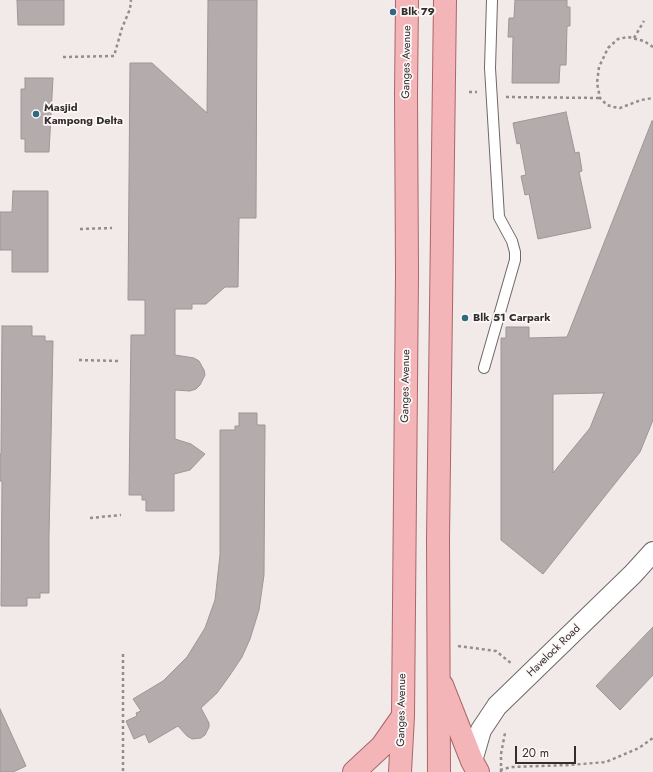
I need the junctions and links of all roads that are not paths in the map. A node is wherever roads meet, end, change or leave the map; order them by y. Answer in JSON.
{"nodes":[{"id":1,"x":407,"y":0,"type":"edge"},
{"id":2,"x":445,"y":0,"type":"edge"},
{"id":3,"x":492,"y":0,"type":"edge"},
{"id":4,"x":484,"y":368,"type":"dead end"},
{"id":5,"x":653,"y":552,"type":"edge"},
{"id":6,"x":438,"y":675,"type":"junction"},
{"id":7,"x":403,"y":716,"type":"junction"},
{"id":8,"x":475,"y":767,"type":"edge"},
{"id":9,"x":354,"y":772,"type":"edge"},
{"id":10,"x":400,"y":772,"type":"edge"},
{"id":11,"x":439,"y":772,"type":"edge"}],
"edges":[{"from":1,"to":7,"type":"main road","name":"Ganges Avenue"},
{"from":2,"to":6,"type":"main road"},
{"from":3,"to":4,"type":"lane"},
{"from":5,"to":8,"type":"street","name":"Havelock Road"},
{"from":6,"to":8,"type":"main road"},
{"from":6,"to":11,"type":"main road"},
{"from":7,"to":9,"type":"main road"},
{"from":7,"to":10,"type":"main road","name":"Ganges Avenue"}]}
